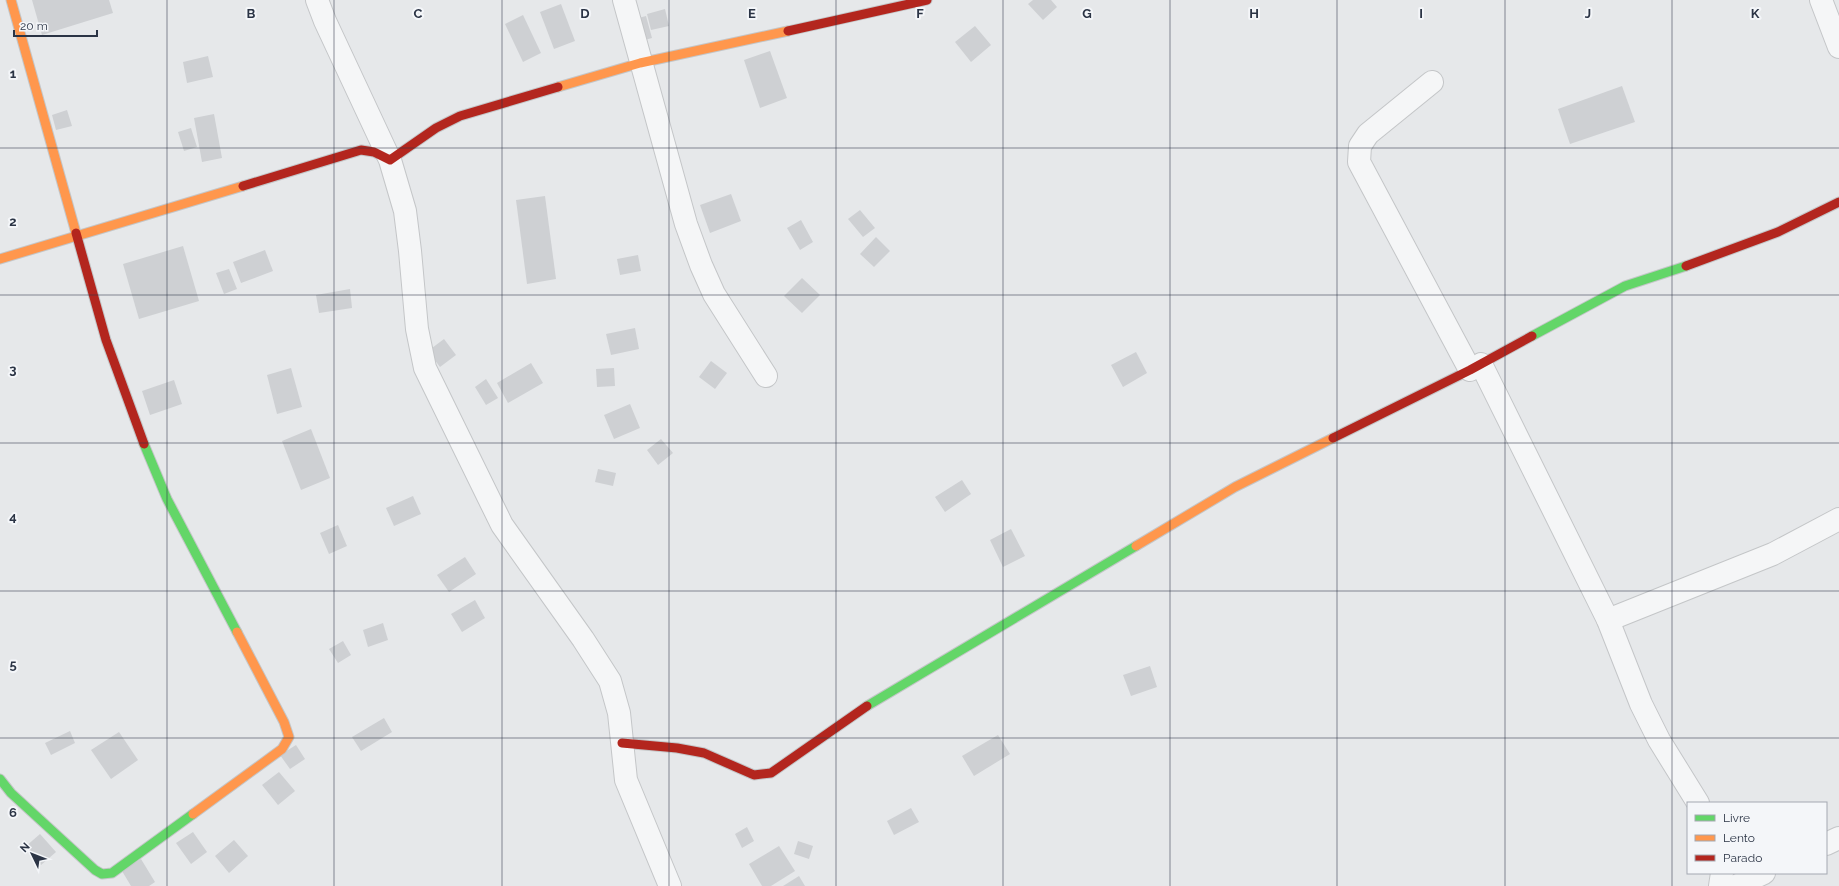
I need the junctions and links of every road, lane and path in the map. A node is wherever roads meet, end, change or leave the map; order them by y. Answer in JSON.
{"nodes":[{"id":1,"x":11,"y":0,"type":"edge"},
{"id":2,"x":317,"y":0,"type":"edge"},
{"id":3,"x":624,"y":0,"type":"edge"},
{"id":4,"x":927,"y":0,"type":"edge"},
{"id":5,"x":1821,"y":0,"type":"edge"},
{"id":6,"x":916,"y":2,"type":"edge"},
{"id":7,"x":1839,"y":48,"type":"edge"},
{"id":8,"x":640,"y":63,"type":"junction"},
{"id":9,"x":1432,"y":82,"type":"dead end"},
{"id":10,"x":390,"y":160,"type":"junction"},
{"id":11,"x":1839,"y":202,"type":"edge"},
{"id":12,"x":78,"y":235,"type":"junction"},
{"id":13,"x":0,"y":259,"type":"edge"},
{"id":14,"x":1475,"y":367,"type":"junction"},
{"id":15,"x":766,"y":376,"type":"dead end"},
{"id":16,"x":1839,"y":519,"type":"edge"},
{"id":17,"x":1608,"y":620,"type":"junction"},
{"id":18,"x":622,"y":743,"type":"junction"},
{"id":19,"x":0,"y":778,"type":"edge"},
{"id":20,"x":1697,"y":802,"type":"edge"},
{"id":21,"x":1839,"y":838,"type":"edge"},
{"id":22,"x":1827,"y":844,"type":"edge"},
{"id":23,"x":1722,"y":874,"type":"edge"},
{"id":24,"x":1762,"y":874,"type":"edge"},
{"id":25,"x":670,"y":886,"type":"edge"},
{"id":26,"x":1720,"y":886,"type":"edge"},
{"id":27,"x":1736,"y":886,"type":"edge"}],
"edges":[{"from":1,"to":12,"type":"street"},
{"from":2,"to":10,"type":"street"},
{"from":3,"to":8,"type":"street"},
{"from":4,"to":6,"type":"street"},
{"from":5,"to":7,"type":"street"},
{"from":6,"to":8,"type":"street"},
{"from":8,"to":10,"type":"street"},
{"from":8,"to":15,"type":"street"},
{"from":9,"to":14,"type":"street"},
{"from":10,"to":12,"type":"street"},
{"from":10,"to":18,"type":"street"},
{"from":11,"to":14,"type":"street"},
{"from":12,"to":13,"type":"street"},
{"from":12,"to":19,"type":"street"},
{"from":14,"to":17,"type":"street"},
{"from":14,"to":18,"type":"street"},
{"from":16,"to":17,"type":"street"},
{"from":17,"to":20,"type":"street"},
{"from":18,"to":25,"type":"street"},
{"from":21,"to":22,"type":"street"},
{"from":23,"to":26,"type":"street"},
{"from":24,"to":27,"type":"street"}]}
